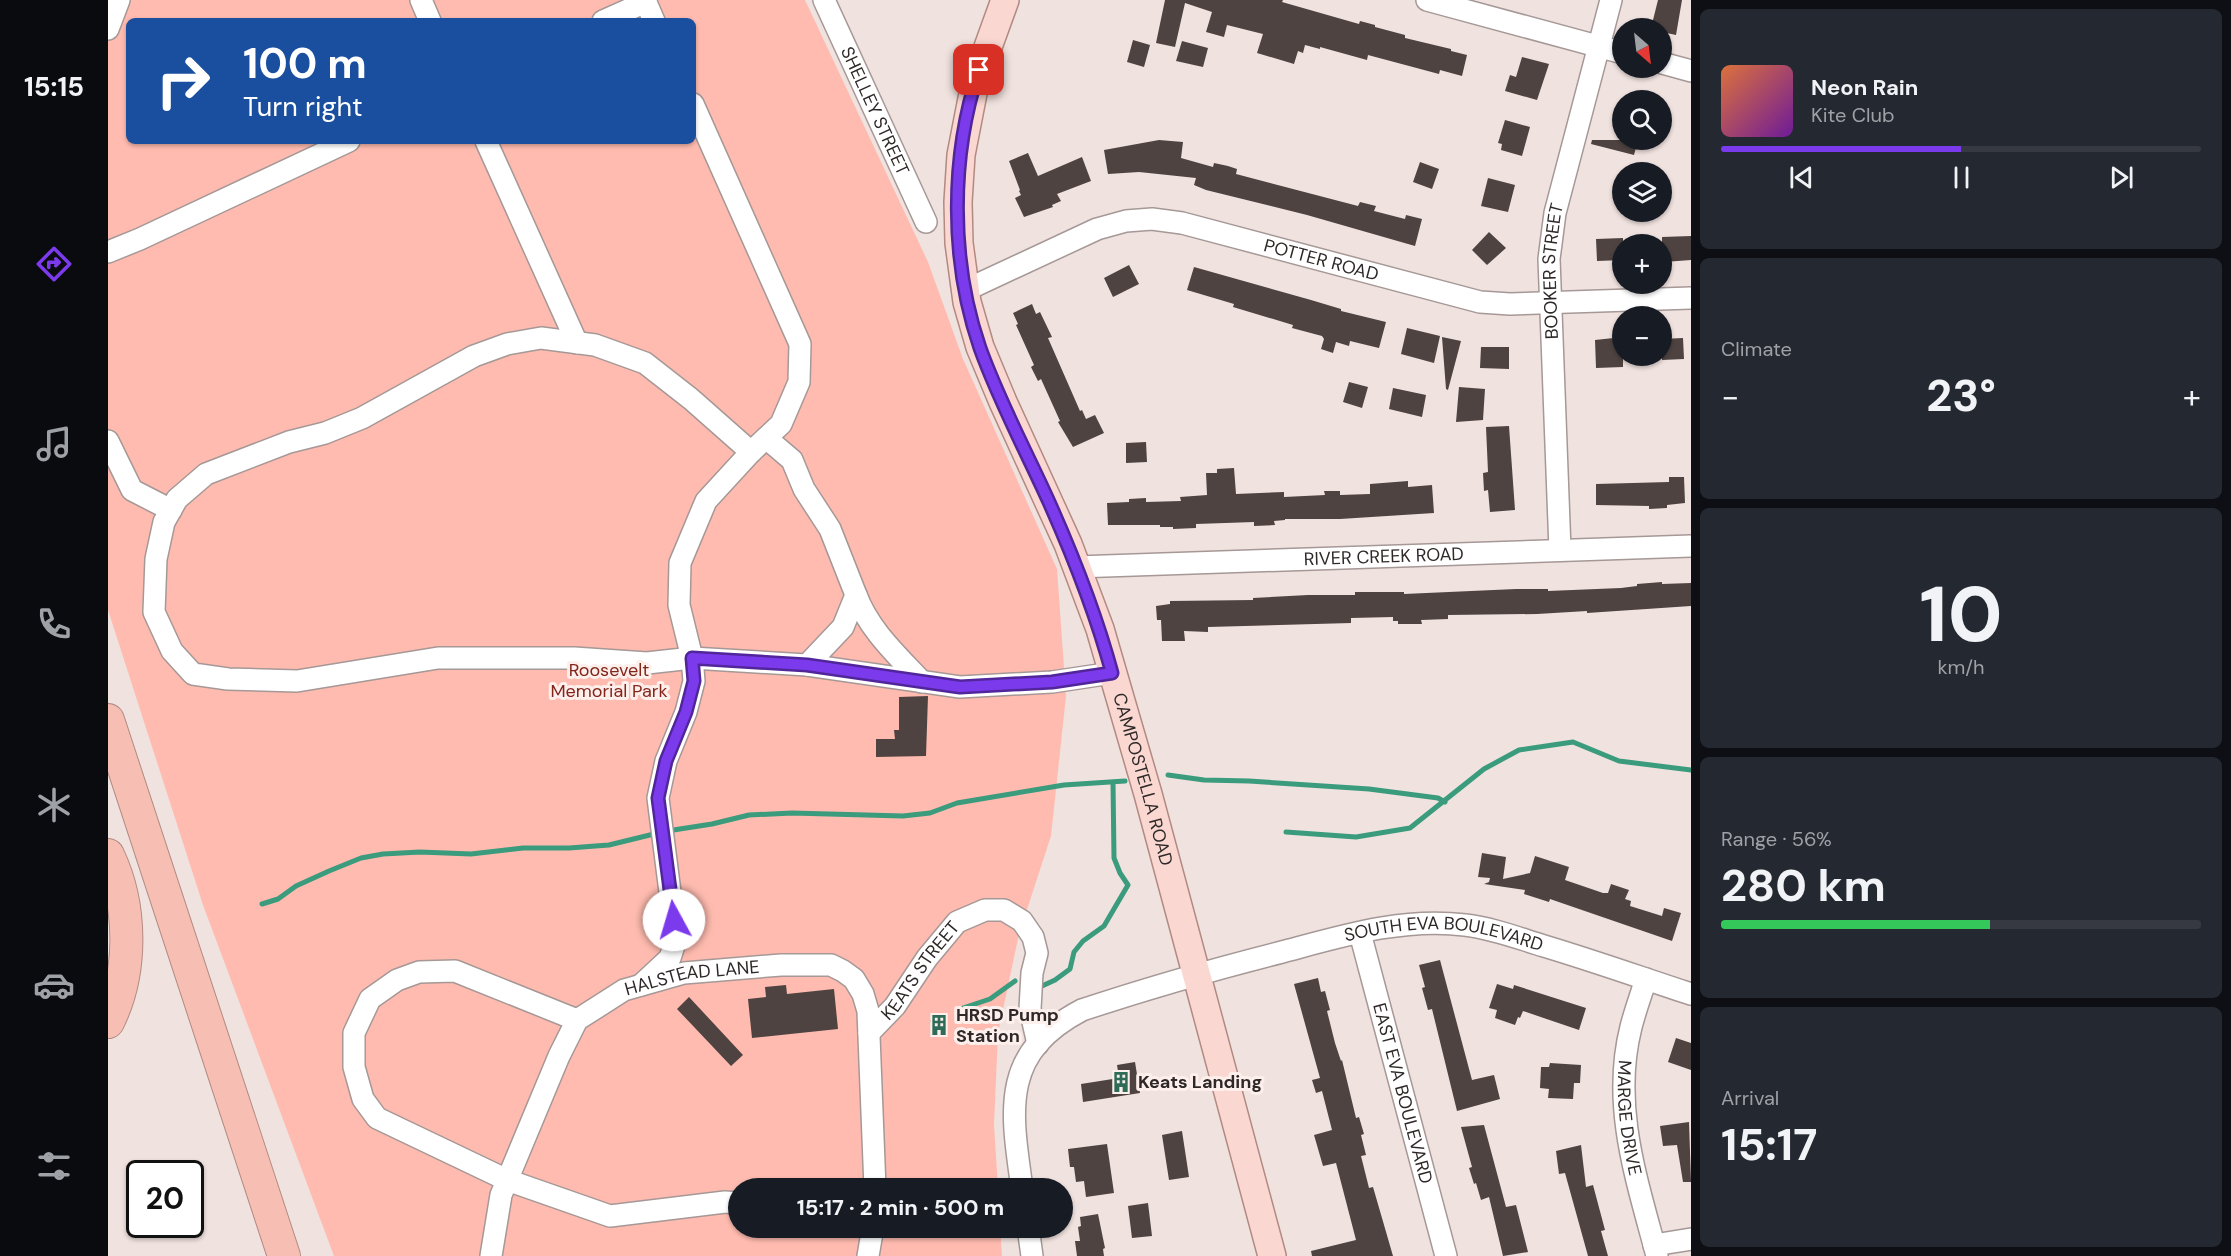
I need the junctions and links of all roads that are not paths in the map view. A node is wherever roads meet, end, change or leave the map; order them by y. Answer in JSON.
{"nodes":[{"id":1,"x":119,"y":0,"type":"edge"},
{"id":2,"x":421,"y":0,"type":"edge"},
{"id":3,"x":824,"y":0,"type":"edge"},
{"id":4,"x":1005,"y":0,"type":"edge"},
{"id":5,"x":1428,"y":0,"type":"edge"},
{"id":6,"x":1611,"y":0,"type":"edge"},
{"id":7,"x":648,"y":8,"type":"edge"},
{"id":8,"x":429,"y":18,"type":"edge"},
{"id":9,"x":613,"y":18,"type":"edge"},
{"id":10,"x":108,"y":30,"type":"edge"},
{"id":11,"x":1599,"y":46,"type":"junction"},
{"id":12,"x":1612,"y":50,"type":"edge"},
{"id":13,"x":1672,"y":66,"type":"edge"},
{"id":14,"x":1691,"y":71,"type":"edge"},
{"id":15,"x":696,"y":111,"type":"edge"},
{"id":16,"x":343,"y":144,"type":"edge"},
{"id":17,"x":487,"y":144,"type":"edge"},
{"id":18,"x":926,"y":222,"type":"dead end"},
{"id":19,"x":108,"y":252,"type":"edge"},
{"id":20,"x":966,"y":290,"type":"junction"},
{"id":21,"x":1691,"y":298,"type":"edge"},
{"id":22,"x":1551,"y":303,"type":"junction"},
{"id":23,"x":577,"y":343,"type":"junction"},
{"id":24,"x":108,"y":441,"type":"edge"},
{"id":25,"x":758,"y":445,"type":"junction"},
{"id":26,"x":171,"y":510,"type":"junction"},
{"id":27,"x":1691,"y":546,"type":"edge"},
{"id":28,"x":1560,"y":550,"type":"junction"},
{"id":29,"x":1076,"y":567,"type":"junction"},
{"id":30,"x":856,"y":595,"type":"junction"},
{"id":31,"x":692,"y":658,"type":"junction"},
{"id":32,"x":807,"y":665,"type":"junction"},
{"id":33,"x":1112,"y":673,"type":"junction"},
{"id":34,"x":922,"y":682,"type":"junction"},
{"id":35,"x":108,"y":720,"type":"edge"},
{"id":36,"x":108,"y":855,"type":"edge"},
{"id":37,"x":1360,"y":933,"type":"junction"},
{"id":38,"x":676,"y":939,"type":"junction"},
{"id":39,"x":707,"y":971,"type":"junction"},
{"id":40,"x":1196,"y":974,"type":"junction"},
{"id":41,"x":1646,"y":979,"type":"junction"},
{"id":42,"x":641,"y":986,"type":"junction"},
{"id":43,"x":1691,"y":994,"type":"edge"},
{"id":44,"x":577,"y":1020,"type":"junction"},
{"id":45,"x":108,"y":1022,"type":"edge"},
{"id":46,"x":869,"y":1033,"type":"junction"},
{"id":47,"x":1038,"y":1044,"type":"junction"},
{"id":48,"x":875,"y":1178,"type":"edge"},
{"id":49,"x":1021,"y":1178,"type":"edge"},
{"id":50,"x":507,"y":1180,"type":"junction"},
{"id":51,"x":728,"y":1202,"type":"edge"},
{"id":52,"x":870,"y":1238,"type":"edge"},
{"id":53,"x":1030,"y":1238,"type":"edge"},
{"id":54,"x":1691,"y":1239,"type":"edge"},
{"id":55,"x":1655,"y":1250,"type":"edge"},
{"id":56,"x":284,"y":1256,"type":"edge"},
{"id":57,"x":491,"y":1256,"type":"edge"},
{"id":58,"x":868,"y":1256,"type":"edge"},
{"id":59,"x":1032,"y":1256,"type":"edge"},
{"id":60,"x":1272,"y":1256,"type":"edge"},
{"id":61,"x":1446,"y":1256,"type":"edge"}],
"edges":[{"from":1,"to":10,"type":"street"},
{"from":2,"to":8,"type":"street"},
{"from":3,"to":18,"type":"street","name":"SHELLEY STREET"},
{"from":4,"to":20,"type":"main road","name":"CAMPOSTELLA ROAD"},
{"from":5,"to":11,"type":"street"},
{"from":6,"to":11,"type":"street","name":"BOOKER STREET"},
{"from":7,"to":9,"type":"street"},
{"from":11,"to":12,"type":"street"},
{"from":11,"to":22,"type":"street","name":"BOOKER STREET"},
{"from":13,"to":14,"type":"street"},
{"from":15,"to":25,"type":"street"},
{"from":16,"to":19,"type":"street"},
{"from":17,"to":23,"type":"street"},
{"from":20,"to":22,"type":"street","name":"POTTER ROAD"},
{"from":20,"to":29,"type":"main road","name":"CAMPOSTELLA ROAD"},
{"from":21,"to":22,"type":"street","name":"POTTER ROAD"},
{"from":22,"to":28,"type":"street","name":"BOOKER STREET"},
{"from":23,"to":25,"type":"street"},
{"from":23,"to":26,"type":"street"},
{"from":24,"to":26,"type":"street"},
{"from":25,"to":30,"type":"street"},
{"from":25,"to":31,"type":"street"},
{"from":26,"to":31,"type":"street"},
{"from":27,"to":28,"type":"street","name":"RIVER CREEK ROAD"},
{"from":28,"to":29,"type":"street","name":"RIVER CREEK ROAD"},
{"from":29,"to":33,"type":"main road","name":"CAMPOSTELLA ROAD"},
{"from":30,"to":32,"type":"street"},
{"from":30,"to":34,"type":"street"},
{"from":31,"to":32,"type":"street"},
{"from":31,"to":38,"type":"street"},
{"from":32,"to":34,"type":"street"},
{"from":33,"to":34,"type":"street"},
{"from":33,"to":40,"type":"main road","name":"CAMPOSTELLA ROAD"},
{"from":35,"to":56,"type":"highway"},
{"from":36,"to":45,"type":"highway"},
{"from":37,"to":40,"type":"street","name":"SOUTH EVA BOULEVARD"},
{"from":37,"to":41,"type":"street","name":"SOUTH EVA BOULEVARD"},
{"from":37,"to":61,"type":"street","name":"EAST EVA BOULEVARD"},
{"from":38,"to":39,"type":"street"},
{"from":38,"to":42,"type":"street"},
{"from":39,"to":42,"type":"street","name":"HALSTEAD LANE"},
{"from":39,"to":46,"type":"street","name":"HALSTEAD LANE"},
{"from":40,"to":47,"type":"street"},
{"from":40,"to":60,"type":"main road","name":"CAMPOSTELLA ROAD"},
{"from":41,"to":43,"type":"street","name":"SOUTH EVA BOULEVARD"},
{"from":41,"to":55,"type":"street","name":"MARGE DRIVE"},
{"from":42,"to":44,"type":"street","name":"HALSTEAD LANE"},
{"from":44,"to":50,"type":"street"},
{"from":44,"to":50,"type":"street"},
{"from":46,"to":47,"type":"street","name":"KEATS STREET"},
{"from":46,"to":48,"type":"street","name":"HALSTEAD LANE"},
{"from":47,"to":49,"type":"street"},
{"from":50,"to":51,"type":"street"},
{"from":50,"to":57,"type":"street"},
{"from":52,"to":58,"type":"street"},
{"from":53,"to":59,"type":"street"},
{"from":54,"to":55,"type":"street"}]}
